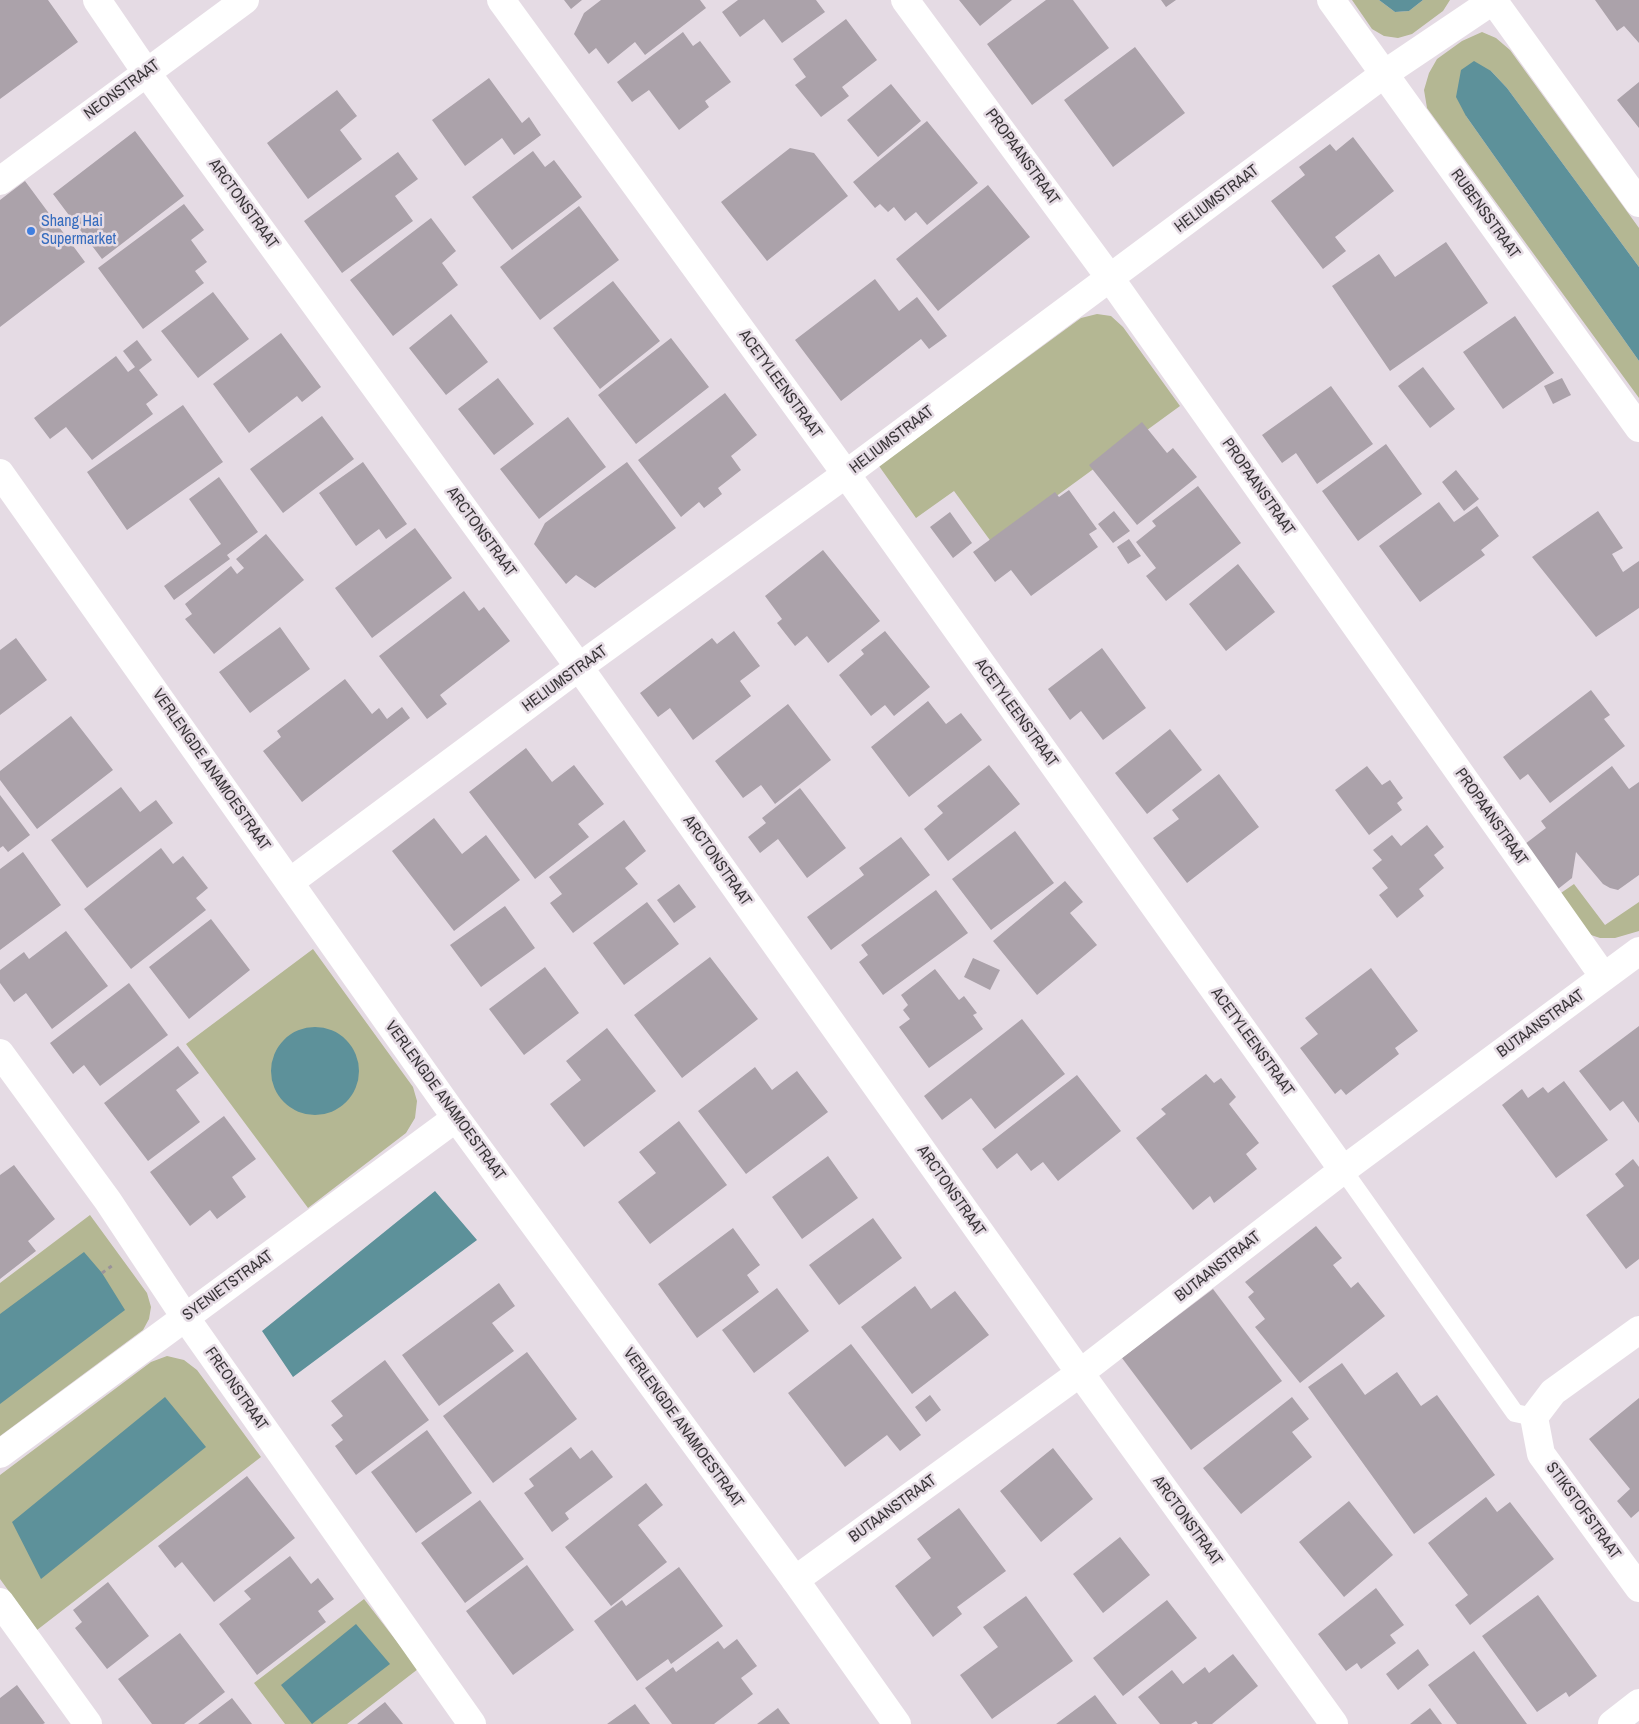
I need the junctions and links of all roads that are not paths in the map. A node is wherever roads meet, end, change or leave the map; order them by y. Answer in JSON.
{"nodes":[{"id":1,"x":97,"y":0,"type":"edge"},
{"id":2,"x":245,"y":0,"type":"edge"},
{"id":3,"x":501,"y":0,"type":"edge"},
{"id":4,"x":905,"y":0,"type":"edge"},
{"id":5,"x":1331,"y":0,"type":"edge"},
{"id":6,"x":1494,"y":0,"type":"edge"},
{"id":7,"x":146,"y":72,"type":"junction"},
{"id":8,"x":1384,"y":74,"type":"junction"},
{"id":9,"x":0,"y":181,"type":"edge"},
{"id":10,"x":1639,"y":203,"type":"edge"},
{"id":11,"x":1110,"y":278,"type":"junction"},
{"id":12,"x":1639,"y":428,"type":"edge"},
{"id":13,"x":0,"y":473,"type":"edge"},
{"id":14,"x":846,"y":474,"type":"junction"},
{"id":15,"x":579,"y":667,"type":"junction"},
{"id":16,"x":290,"y":882,"type":"junction"},
{"id":17,"x":1639,"y":951,"type":"edge"},
{"id":18,"x":1604,"y":977,"type":"junction"},
{"id":19,"x":0,"y":1053,"type":"edge"},
{"id":20,"x":456,"y":1118,"type":"junction"},
{"id":21,"x":1343,"y":1170,"type":"junction"},
{"id":22,"x":185,"y":1318,"type":"junction"},
{"id":23,"x":1639,"y":1330,"type":"edge"},
{"id":24,"x":1080,"y":1372,"type":"junction"},
{"id":25,"x":1534,"y":1417,"type":"junction"},
{"id":26,"x":0,"y":1454,"type":"edge"},
{"id":27,"x":794,"y":1580,"type":"junction"},
{"id":28,"x":1639,"y":1588,"type":"edge"},
{"id":29,"x":0,"y":1602,"type":"edge"},
{"id":30,"x":1639,"y":1703,"type":"edge"},
{"id":31,"x":88,"y":1724,"type":"edge"},
{"id":32,"x":472,"y":1724,"type":"edge"},
{"id":33,"x":897,"y":1724,"type":"edge"},
{"id":34,"x":1334,"y":1724,"type":"edge"},
{"id":35,"x":1612,"y":1724,"type":"edge"}],
"edges":[{"from":1,"to":7,"type":"street","name":"ARCTONSTRAAT"},
{"from":2,"to":7,"type":"street","name":"NEONSTRAAT"},
{"from":3,"to":14,"type":"street","name":"ACETYLEENSTRAAT"},
{"from":4,"to":11,"type":"street","name":"PROPAANSTRAAT"},
{"from":5,"to":8,"type":"street","name":"RUBENSSTRAAT"},
{"from":6,"to":8,"type":"street","name":"HELIUMSTRAAT"},
{"from":6,"to":10,"type":"street"},
{"from":7,"to":9,"type":"street","name":"NEONSTRAAT"},
{"from":7,"to":15,"type":"street","name":"ARCTONSTRAAT"},
{"from":8,"to":11,"type":"street","name":"HELIUMSTRAAT"},
{"from":8,"to":12,"type":"street","name":"RUBENSSTRAAT"},
{"from":11,"to":14,"type":"street","name":"HELIUMSTRAAT"},
{"from":11,"to":18,"type":"street","name":"PROPAANSTRAAT"},
{"from":13,"to":16,"type":"street","name":"VERLENGDE ANAMOESTRAAT"},
{"from":14,"to":15,"type":"street","name":"HELIUMSTRAAT"},
{"from":14,"to":21,"type":"street","name":"ACETYLEENSTRAAT"},
{"from":15,"to":16,"type":"street","name":"HELIUMSTRAAT"},
{"from":15,"to":24,"type":"street","name":"ARCTONSTRAAT"},
{"from":16,"to":20,"type":"street","name":"VERLENGDE ANAMOESTRAAT"},
{"from":17,"to":18,"type":"street","name":"BUTAANSTRAAT"},
{"from":18,"to":21,"type":"street","name":"BUTAANSTRAAT"},
{"from":19,"to":22,"type":"street","name":"FREONSTRAAT"},
{"from":20,"to":22,"type":"street","name":"SYENIETSTRAAT"},
{"from":20,"to":27,"type":"street","name":"VERLENGDE ANAMOESTRAAT"},
{"from":21,"to":24,"type":"street","name":"BUTAANSTRAAT"},
{"from":21,"to":25,"type":"lane","name":"ACETYLEENSTRAAT"},
{"from":22,"to":26,"type":"street","name":"SYENIETSTRAAT"},
{"from":22,"to":32,"type":"street","name":"FREONSTRAAT"},
{"from":23,"to":25,"type":"street"},
{"from":24,"to":27,"type":"street","name":"BUTAANSTRAAT"},
{"from":24,"to":34,"type":"street","name":"ARCTONSTRAAT"},
{"from":25,"to":28,"type":"street","name":"STIKSTOFSTRAAT"},
{"from":27,"to":33,"type":"street","name":"VERLENGDE ANAMOESTRAAT"},
{"from":29,"to":31,"type":"street"},
{"from":30,"to":35,"type":"street"}]}
